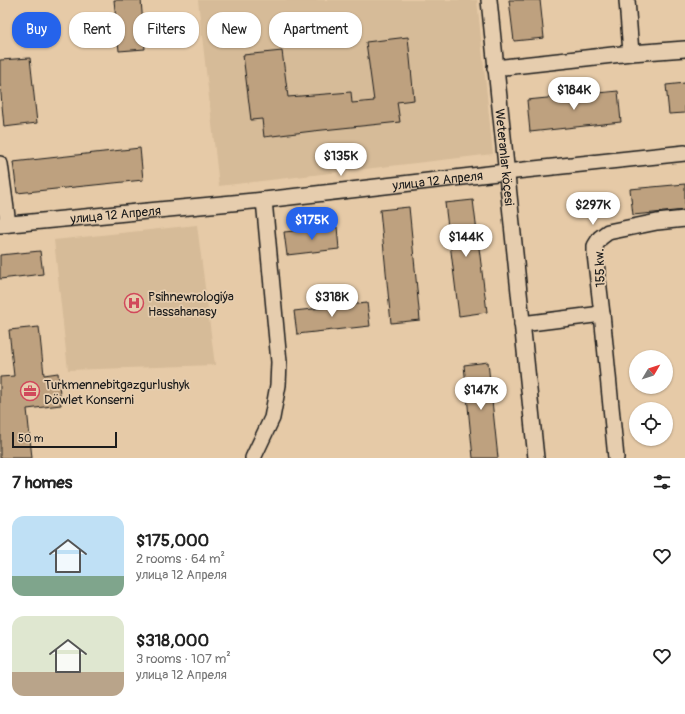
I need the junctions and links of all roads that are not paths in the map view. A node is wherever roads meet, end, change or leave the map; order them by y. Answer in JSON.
{"nodes":[{"id":1,"x":489,"y":0,"type":"edge"},
{"id":2,"x":627,"y":0,"type":"edge"},
{"id":3,"x":685,"y":49,"type":"edge"},
{"id":4,"x":631,"y":53,"type":"junction"},
{"id":5,"x":496,"y":68,"type":"junction"},
{"id":6,"x":685,"y":153,"type":"edge"},
{"id":7,"x":0,"y":164,"type":"edge"},
{"id":8,"x":506,"y":172,"type":"junction"},
{"id":9,"x":264,"y":200,"type":"junction"},
{"id":10,"x":685,"y":219,"type":"edge"},
{"id":11,"x":4,"y":225,"type":"edge"},
{"id":12,"x":602,"y":314,"type":"junction"},
{"id":13,"x":522,"y":324,"type":"junction"},
{"id":14,"x":253,"y":458,"type":"edge"},
{"id":15,"x":536,"y":458,"type":"edge"},
{"id":16,"x":616,"y":458,"type":"edge"}],
"edges":[{"from":1,"to":5,"type":"street","name":"Weteranlar köçesi"},
{"from":2,"to":4,"type":"street"},
{"from":3,"to":4,"type":"street"},
{"from":4,"to":5,"type":"street"},
{"from":5,"to":8,"type":"street","name":"Weteranlar köçesi"},
{"from":6,"to":8,"type":"street","name":"улица 12 Апреля"},
{"from":7,"to":11,"type":"street"},
{"from":8,"to":9,"type":"street","name":"улица 12 Апреля"},
{"from":8,"to":13,"type":"street","name":"Weteranlar köçesi"},
{"from":9,"to":11,"type":"street","name":"улица 12 Апреля"},
{"from":9,"to":14,"type":"street"},
{"from":10,"to":12,"type":"street","name":"155 kw."},
{"from":12,"to":13,"type":"street"},
{"from":12,"to":16,"type":"street","name":"155 kw."},
{"from":13,"to":15,"type":"street","name":"Weteranlar köçesi"}]}
